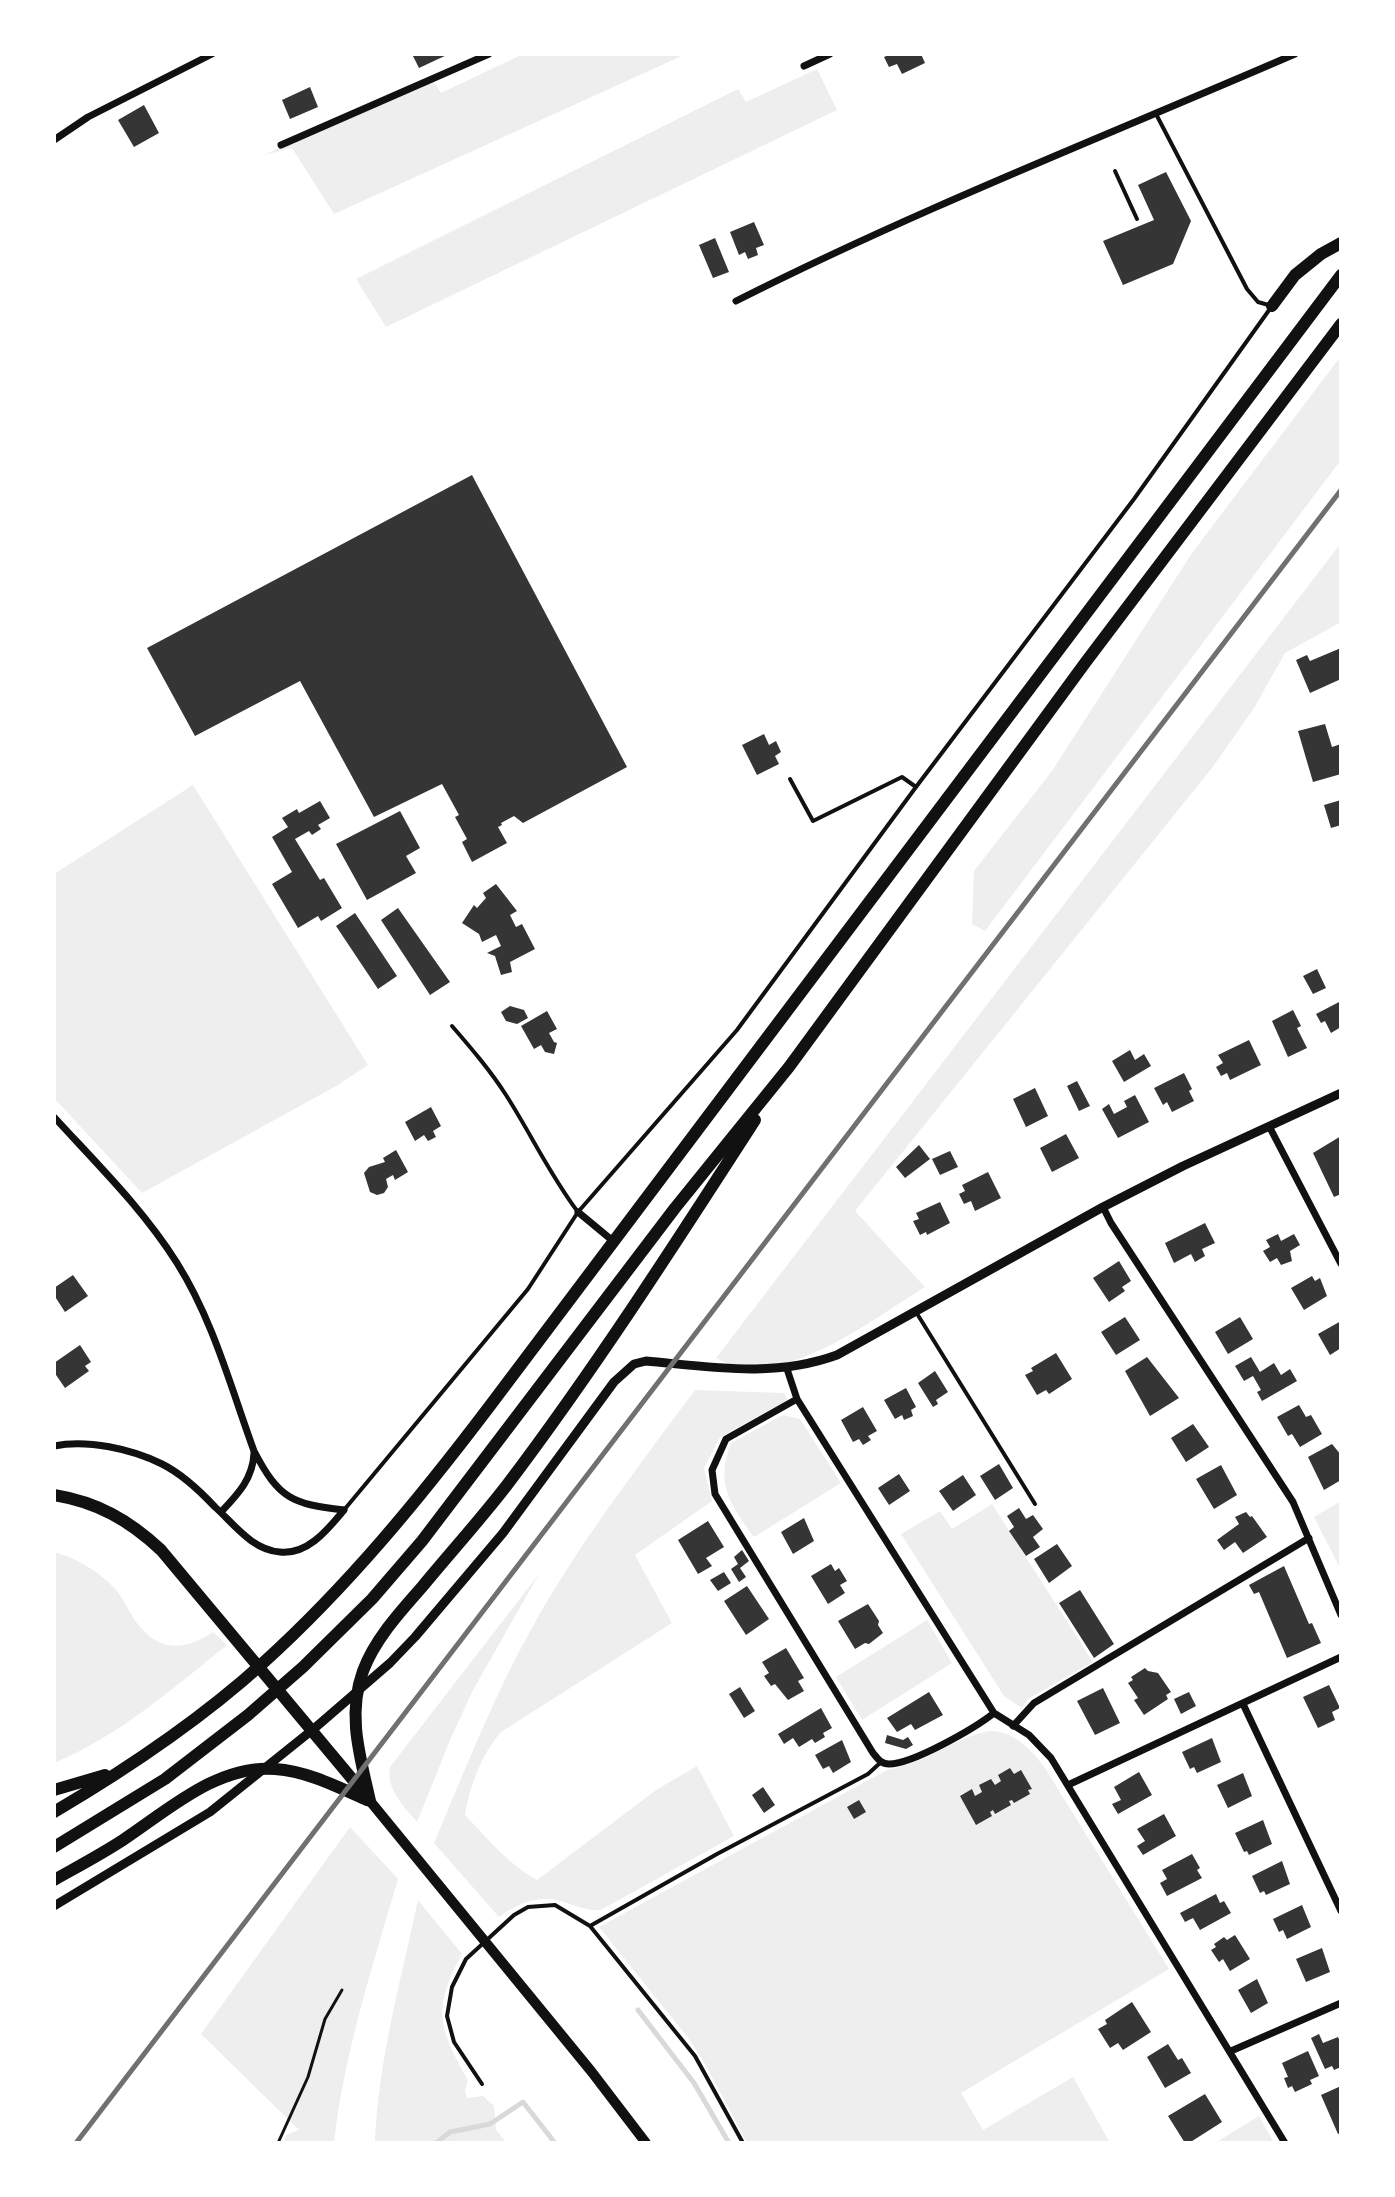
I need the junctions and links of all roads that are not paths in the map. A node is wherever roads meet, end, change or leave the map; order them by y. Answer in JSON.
{"nodes":[{"id":1,"x":212,"y":54,"type":"edge"},
{"id":2,"x":489,"y":54,"type":"edge"},
{"id":3,"x":830,"y":54,"type":"edge"},
{"id":4,"x":1295,"y":54,"type":"edge"},
{"id":5,"x":804,"y":66,"type":"dead end"},
{"id":6,"x":1155,"y":112,"type":"junction"},
{"id":7,"x":54,"y":140,"type":"edge"},
{"id":8,"x":281,"y":145,"type":"dead end"},
{"id":9,"x":1115,"y":171,"type":"dead end"},
{"id":10,"x":1137,"y":219,"type":"dead end"},
{"id":11,"x":1341,"y":243,"type":"edge"},
{"id":12,"x":1341,"y":275,"type":"edge"},
{"id":13,"x":736,"y":301,"type":"dead end"},
{"id":14,"x":1272,"y":306,"type":"junction"},
{"id":15,"x":1341,"y":324,"type":"edge"},
{"id":16,"x":790,"y":779,"type":"dead end"},
{"id":17,"x":916,"y":787,"type":"junction"},
{"id":18,"x":452,"y":1026,"type":"dead end"},
{"id":19,"x":789,"y":1067,"type":"junction"},
{"id":20,"x":1341,"y":1093,"type":"edge"},
{"id":21,"x":54,"y":1117,"type":"edge"},
{"id":22,"x":1269,"y":1126,"type":"junction"},
{"id":23,"x":1103,"y":1207,"type":"junction"},
{"id":24,"x":578,"y":1212,"type":"junction"},
{"id":25,"x":613,"y":1241,"type":"junction"},
{"id":26,"x":1341,"y":1264,"type":"edge"},
{"id":27,"x":916,"y":1312,"type":"junction"},
{"id":28,"x":787,"y":1369,"type":"junction"},
{"id":29,"x":797,"y":1399,"type":"junction"},
{"id":30,"x":54,"y":1446,"type":"edge"},
{"id":31,"x":254,"y":1451,"type":"junction"},
{"id":32,"x":54,"y":1495,"type":"edge"},
{"id":33,"x":1035,"y":1504,"type":"dead end"},
{"id":34,"x":344,"y":1510,"type":"junction"},
{"id":35,"x":221,"y":1512,"type":"junction"},
{"id":36,"x":1309,"y":1538,"type":"junction"},
{"id":37,"x":1341,"y":1615,"type":"edge"},
{"id":38,"x":1341,"y":1657,"type":"edge"},
{"id":39,"x":1243,"y":1704,"type":"junction"},
{"id":40,"x":994,"y":1713,"type":"junction"},
{"id":41,"x":1013,"y":1726,"type":"junction"},
{"id":42,"x":881,"y":1762,"type":"junction"},
{"id":43,"x":133,"y":1763,"type":"junction"},
{"id":44,"x":1068,"y":1785,"type":"junction"},
{"id":45,"x":54,"y":1790,"type":"edge"},
{"id":46,"x":370,"y":1801,"type":"junction"},
{"id":47,"x":54,"y":1812,"type":"edge"},
{"id":48,"x":54,"y":1847,"type":"edge"},
{"id":49,"x":54,"y":1880,"type":"edge"},
{"id":50,"x":54,"y":1906,"type":"edge"},
{"id":51,"x":1341,"y":1911,"type":"edge"},
{"id":52,"x":590,"y":1926,"type":"junction"},
{"id":53,"x":1341,"y":2003,"type":"edge"},
{"id":54,"x":1231,"y":2051,"type":"junction"},
{"id":55,"x":482,"y":2084,"type":"dead end"},
{"id":56,"x":646,"y":2143,"type":"edge"},
{"id":57,"x":743,"y":2143,"type":"edge"},
{"id":58,"x":1285,"y":2143,"type":"edge"}],
"edges":[{"from":1,"to":7,"type":"street"},
{"from":2,"to":8,"type":"street"},
{"from":3,"to":5,"type":"street"},
{"from":4,"to":6,"type":"street"},
{"from":6,"to":13,"type":"street"},
{"from":6,"to":14,"type":"lane"},
{"from":9,"to":10,"type":"lane"},
{"from":11,"to":14,"type":"main road"},
{"from":12,"to":25,"type":"main road"},
{"from":14,"to":17,"type":"lane"},
{"from":15,"to":19,"type":"main road"},
{"from":16,"to":17,"type":"lane"},
{"from":17,"to":24,"type":"lane"},
{"from":18,"to":24,"type":"lane"},
{"from":19,"to":46,"type":"main road"},
{"from":19,"to":48,"type":"main road"},
{"from":20,"to":22,"type":"street"},
{"from":21,"to":31,"type":"street"},
{"from":22,"to":23,"type":"street"},
{"from":22,"to":26,"type":"street"},
{"from":23,"to":27,"type":"street"},
{"from":23,"to":36,"type":"street"},
{"from":24,"to":25,"type":"street"},
{"from":24,"to":34,"type":"lane"},
{"from":25,"to":43,"type":"main road"},
{"from":27,"to":28,"type":"street"},
{"from":27,"to":33,"type":"lane"},
{"from":28,"to":29,"type":"street"},
{"from":28,"to":50,"type":"street"},
{"from":29,"to":40,"type":"street"},
{"from":29,"to":42,"type":"street"},
{"from":30,"to":35,"type":"street"},
{"from":31,"to":34,"type":"street"},
{"from":31,"to":35,"type":"street"},
{"from":32,"to":46,"type":"main road"},
{"from":34,"to":35,"type":"street"},
{"from":36,"to":37,"type":"street"},
{"from":36,"to":41,"type":"street"},
{"from":38,"to":39,"type":"street"},
{"from":39,"to":44,"type":"street"},
{"from":39,"to":51,"type":"street"},
{"from":40,"to":41,"type":"street"},
{"from":40,"to":42,"type":"street"},
{"from":41,"to":44,"type":"street"},
{"from":42,"to":52,"type":"lane"},
{"from":43,"to":45,"type":"main road"},
{"from":43,"to":47,"type":"main road"},
{"from":44,"to":54,"type":"street"},
{"from":46,"to":49,"type":"main road"},
{"from":46,"to":56,"type":"main road"},
{"from":52,"to":55,"type":"lane"},
{"from":52,"to":57,"type":"lane"},
{"from":53,"to":54,"type":"street"},
{"from":54,"to":58,"type":"street"}]}
